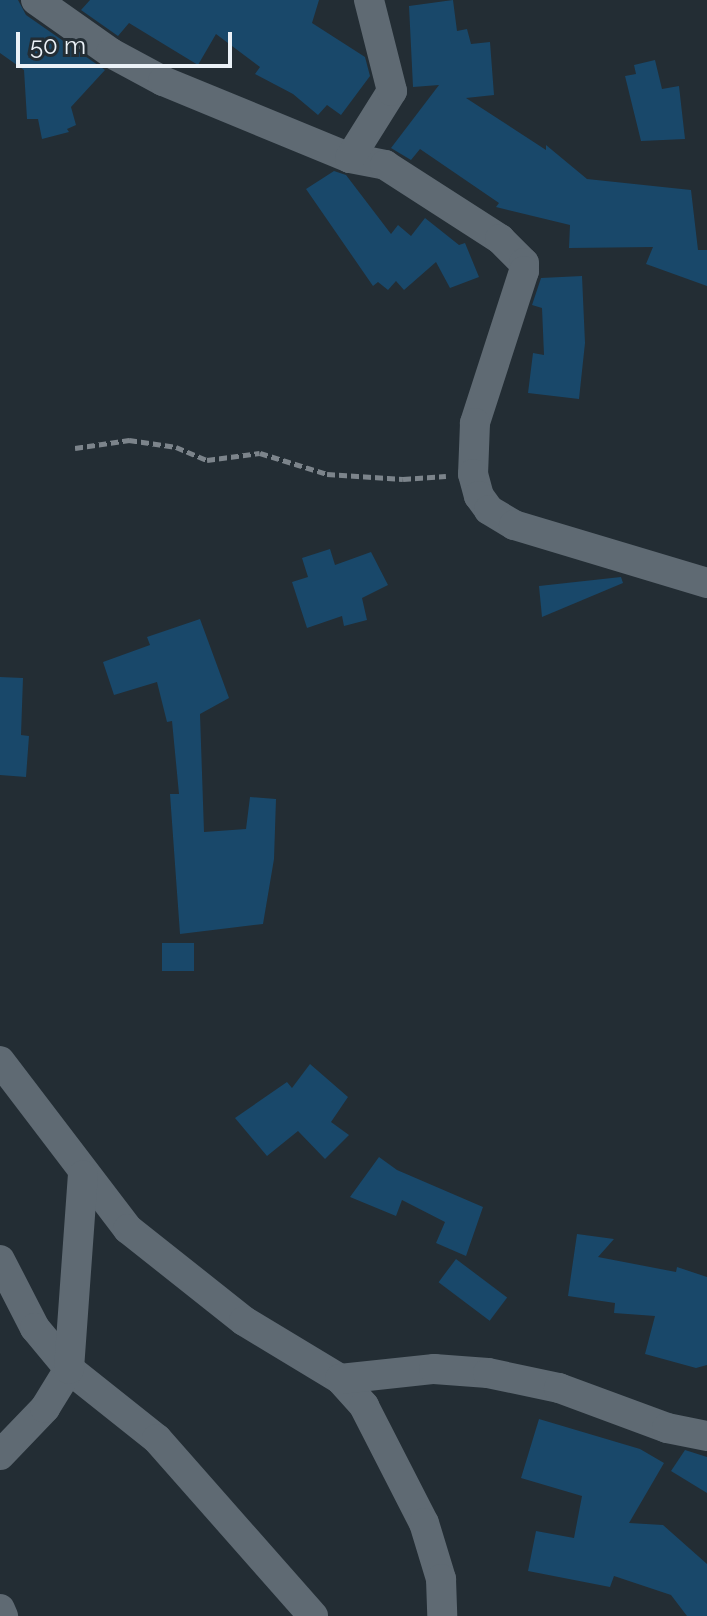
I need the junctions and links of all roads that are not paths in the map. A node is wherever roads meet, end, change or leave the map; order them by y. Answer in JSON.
{"nodes":[{"id":1,"x":36,"y":0,"type":"edge"},
{"id":2,"x":369,"y":0,"type":"edge"},
{"id":3,"x":350,"y":158,"type":"junction"},
{"id":4,"x":707,"y":583,"type":"edge"},
{"id":5,"x":0,"y":1061,"type":"edge"},
{"id":6,"x":83,"y":1176,"type":"junction"},
{"id":7,"x":0,"y":1260,"type":"edge"},
{"id":8,"x":69,"y":1369,"type":"junction"},
{"id":9,"x":340,"y":1379,"type":"junction"},
{"id":10,"x":707,"y":1436,"type":"edge"},
{"id":11,"x":0,"y":1455,"type":"edge"},
{"id":12,"x":0,"y":1609,"type":"edge"},
{"id":13,"x":3,"y":1616,"type":"edge"},
{"id":14,"x":313,"y":1616,"type":"edge"},
{"id":15,"x":442,"y":1616,"type":"edge"}],
"edges":[{"from":1,"to":3,"type":"street"},
{"from":2,"to":3,"type":"street"},
{"from":3,"to":4,"type":"street"},
{"from":5,"to":6,"type":"street"},
{"from":6,"to":8,"type":"street"},
{"from":6,"to":9,"type":"street"},
{"from":7,"to":8,"type":"street"},
{"from":8,"to":11,"type":"street"},
{"from":8,"to":14,"type":"street"},
{"from":9,"to":10,"type":"street"},
{"from":9,"to":15,"type":"street"},
{"from":12,"to":13,"type":"street"}]}
